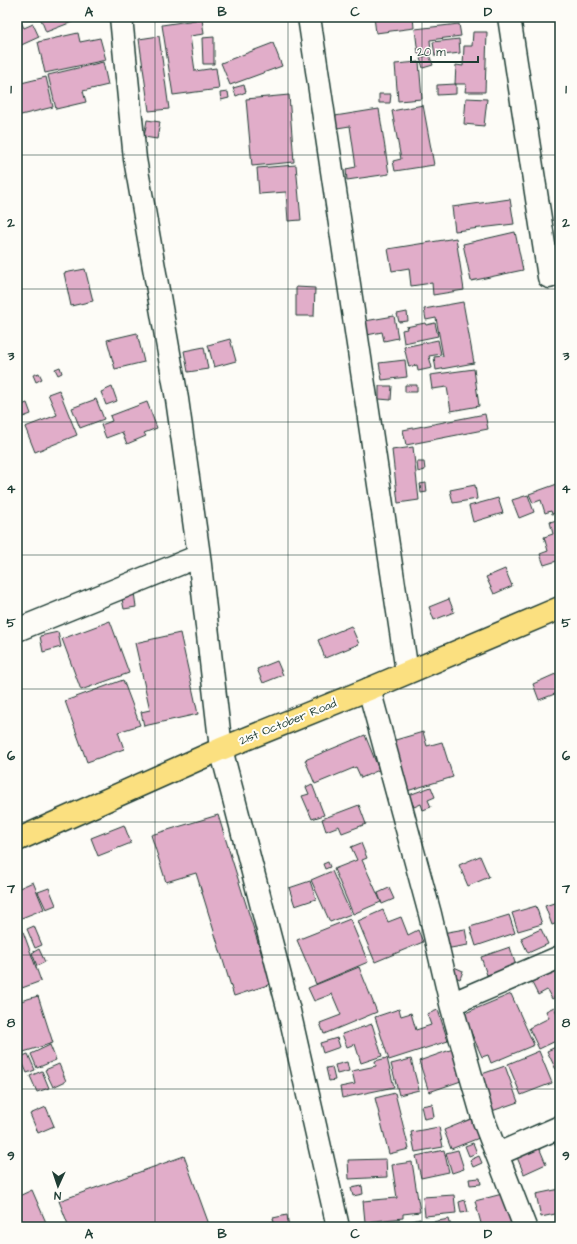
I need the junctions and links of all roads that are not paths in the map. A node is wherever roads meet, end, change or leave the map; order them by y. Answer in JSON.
{"nodes":[{"id":1,"x":121,"y":17,"type":"edge"},
{"id":2,"x":309,"y":17,"type":"edge"},
{"id":3,"x":509,"y":17,"type":"edge"},
{"id":4,"x":549,"y":277,"type":"dead end"},
{"id":5,"x":199,"y":556,"type":"junction"},
{"id":6,"x":560,"y":608,"type":"edge"},
{"id":7,"x":17,"y":630,"type":"edge"},
{"id":8,"x":408,"y":672,"type":"junction"},
{"id":9,"x":369,"y":689,"type":"junction"},
{"id":10,"x":221,"y":749,"type":"junction"},
{"id":11,"x":17,"y":840,"type":"edge"},
{"id":12,"x":560,"y":957,"type":"edge"},
{"id":13,"x":451,"y":1004,"type":"junction"},
{"id":14,"x":560,"y":1127,"type":"edge"},
{"id":15,"x":498,"y":1154,"type":"junction"},
{"id":16,"x":338,"y":1227,"type":"edge"},
{"id":17,"x":525,"y":1227,"type":"edge"}],
"edges":[{"from":1,"to":5,"type":"street"},
{"from":2,"to":8,"type":"street"},
{"from":3,"to":4,"type":"street"},
{"from":5,"to":7,"type":"street"},
{"from":5,"to":10,"type":"street"},
{"from":6,"to":8,"type":"main road","name":"21st October Road"},
{"from":8,"to":9,"type":"main road","name":"21st October Road"},
{"from":9,"to":10,"type":"main road","name":"21st October Road"},
{"from":9,"to":13,"type":"street"},
{"from":10,"to":11,"type":"main road","name":"21st October Road"},
{"from":10,"to":16,"type":"street"},
{"from":12,"to":13,"type":"street"},
{"from":13,"to":15,"type":"street"},
{"from":14,"to":15,"type":"street"},
{"from":15,"to":17,"type":"street"}]}
